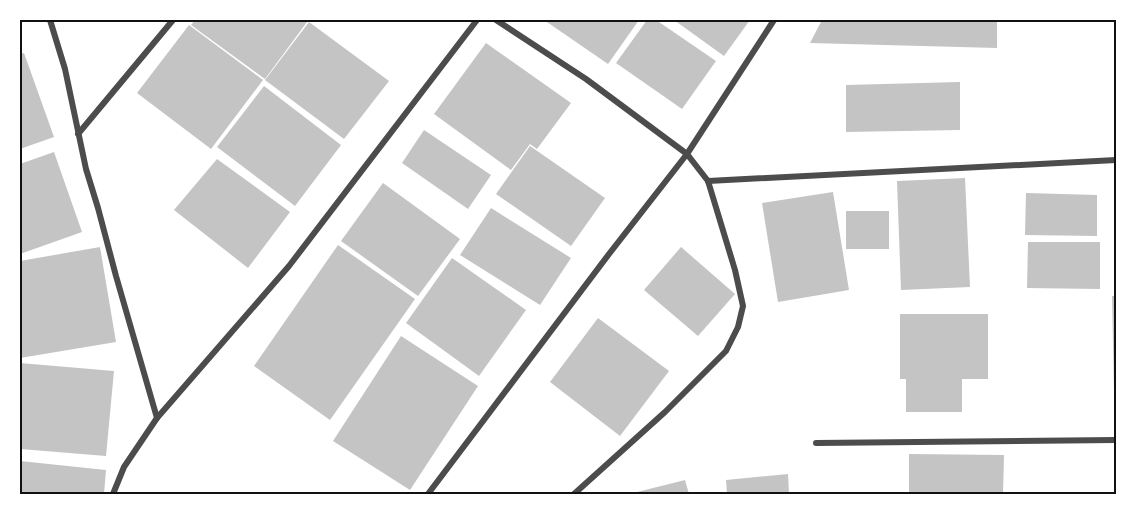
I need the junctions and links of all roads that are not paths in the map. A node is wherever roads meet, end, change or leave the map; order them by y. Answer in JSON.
{"nodes":[{"id":1,"x":50,"y":20,"type":"edge"},
{"id":2,"x":173,"y":20,"type":"edge"},
{"id":3,"x":477,"y":20,"type":"edge"},
{"id":4,"x":496,"y":20,"type":"edge"},
{"id":5,"x":774,"y":20,"type":"edge"},
{"id":6,"x":78,"y":134,"type":"junction"},
{"id":7,"x":687,"y":154,"type":"junction"},
{"id":8,"x":1116,"y":160,"type":"edge"},
{"id":9,"x":708,"y":181,"type":"junction"},
{"id":10,"x":157,"y":418,"type":"junction"},
{"id":11,"x":1116,"y":440,"type":"edge"},
{"id":12,"x":816,"y":443,"type":"dead end"},
{"id":13,"x":114,"y":495,"type":"edge"},
{"id":14,"x":428,"y":495,"type":"edge"},
{"id":15,"x":574,"y":495,"type":"edge"}],
"edges":[{"from":1,"to":6,"type":"street"},
{"from":2,"to":6,"type":"street"},
{"from":3,"to":10,"type":"street"},
{"from":4,"to":7,"type":"street"},
{"from":5,"to":7,"type":"street"},
{"from":6,"to":10,"type":"street"},
{"from":7,"to":9,"type":"street"},
{"from":7,"to":14,"type":"street"},
{"from":8,"to":9,"type":"street"},
{"from":9,"to":15,"type":"street"},
{"from":10,"to":13,"type":"street"},
{"from":11,"to":12,"type":"street"}]}
